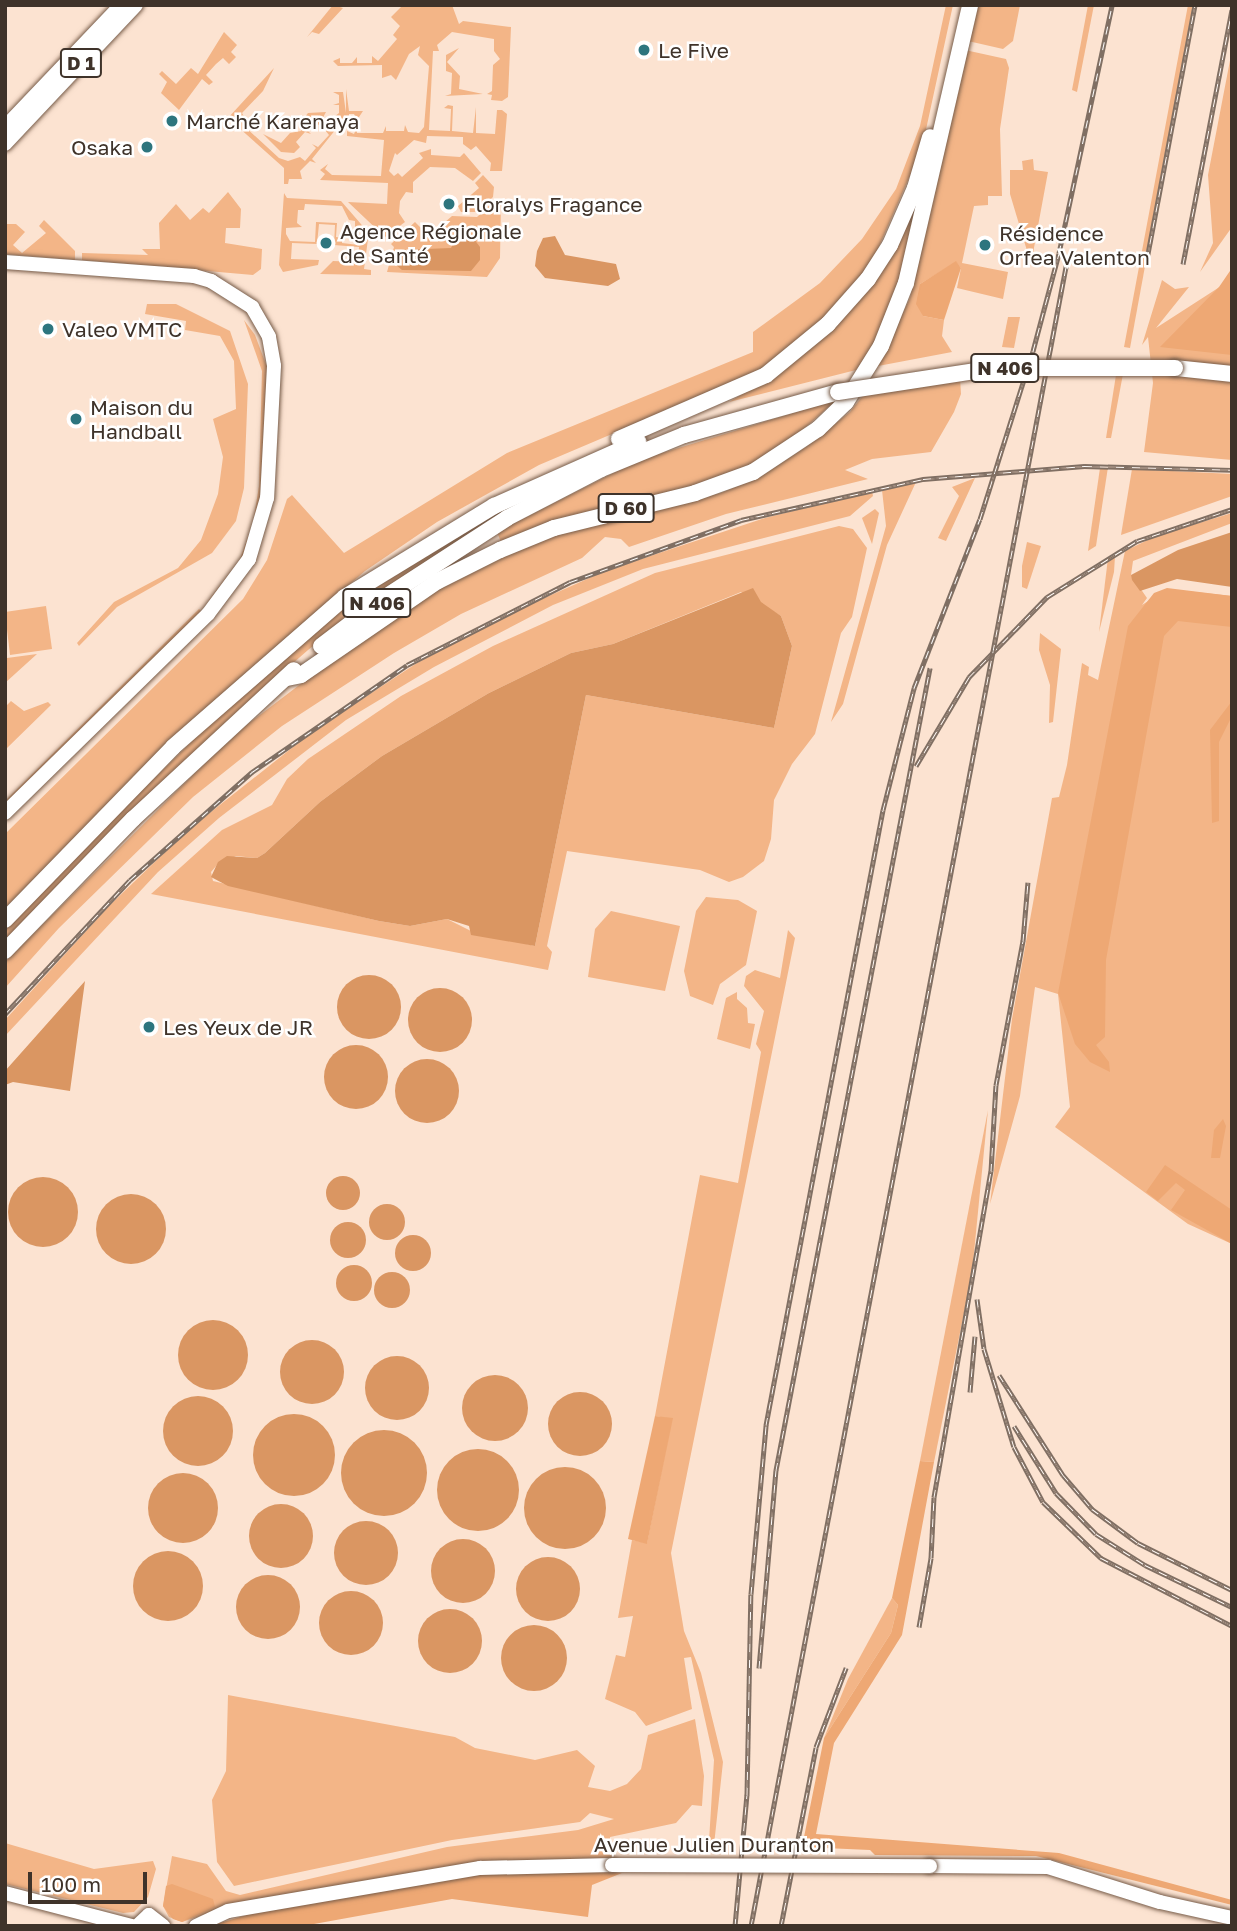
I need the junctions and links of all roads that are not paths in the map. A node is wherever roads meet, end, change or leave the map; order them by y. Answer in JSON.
{"nodes":[{"id":1,"x":121,"y":5,"type":"edge"},
{"id":2,"x":136,"y":5,"type":"edge"},
{"id":3,"x":959,"y":5,"type":"edge"},
{"id":4,"x":970,"y":5,"type":"edge"},
{"id":5,"x":40,"y":92,"type":"junction"},
{"id":6,"x":5,"y":127,"type":"edge"},
{"id":7,"x":5,"y":134,"type":"edge"},
{"id":8,"x":5,"y":144,"type":"edge"},
{"id":9,"x":5,"y":262,"type":"edge"},
{"id":10,"x":1175,"y":364,"type":"junction"},
{"id":11,"x":1232,"y":364,"type":"edge"},
{"id":12,"x":1232,"y":374,"type":"edge"},
{"id":13,"x":843,"y":386,"type":"junction"},
{"id":14,"x":494,"y":506,"type":"junction"},
{"id":15,"x":287,"y":678,"type":"junction"},
{"id":16,"x":5,"y":813,"type":"edge"},
{"id":17,"x":5,"y":920,"type":"edge"},
{"id":18,"x":5,"y":951,"type":"edge"},
{"id":19,"x":5,"y":1894,"type":"edge"},
{"id":20,"x":1232,"y":1918,"type":"edge"},
{"id":21,"x":134,"y":1926,"type":"edge"},
{"id":22,"x":163,"y":1926,"type":"edge"},
{"id":23,"x":196,"y":1926,"type":"edge"}],
"edges":[{"from":1,"to":5,"type":"main road","number":"D 1"},
{"from":2,"to":8,"type":"main road","number":"D 1"},
{"from":3,"to":14,"type":"highway"},
{"from":4,"to":15,"type":"highway","number":"D 60"},
{"from":5,"to":6,"type":"main road","number":"D 1"},
{"from":5,"to":7,"type":"main road"},
{"from":9,"to":16,"type":"main road"},
{"from":10,"to":11,"type":"highway","number":"N 406"},
{"from":10,"to":12,"type":"highway","number":"N 406"},
{"from":10,"to":13,"type":"highway","number":"N 406"},
{"from":13,"to":14,"type":"highway","number":"N 406"},
{"from":13,"to":15,"type":"highway","number":"N 406"},
{"from":14,"to":17,"type":"highway","number":"N 406"},
{"from":15,"to":18,"type":"highway","number":"N 406"},
{"from":19,"to":21,"type":"main road"},
{"from":20,"to":23,"type":"main road","name":"Avenue Julien Duranton","bridge":true},
{"from":21,"to":22,"type":"main road"}]}
